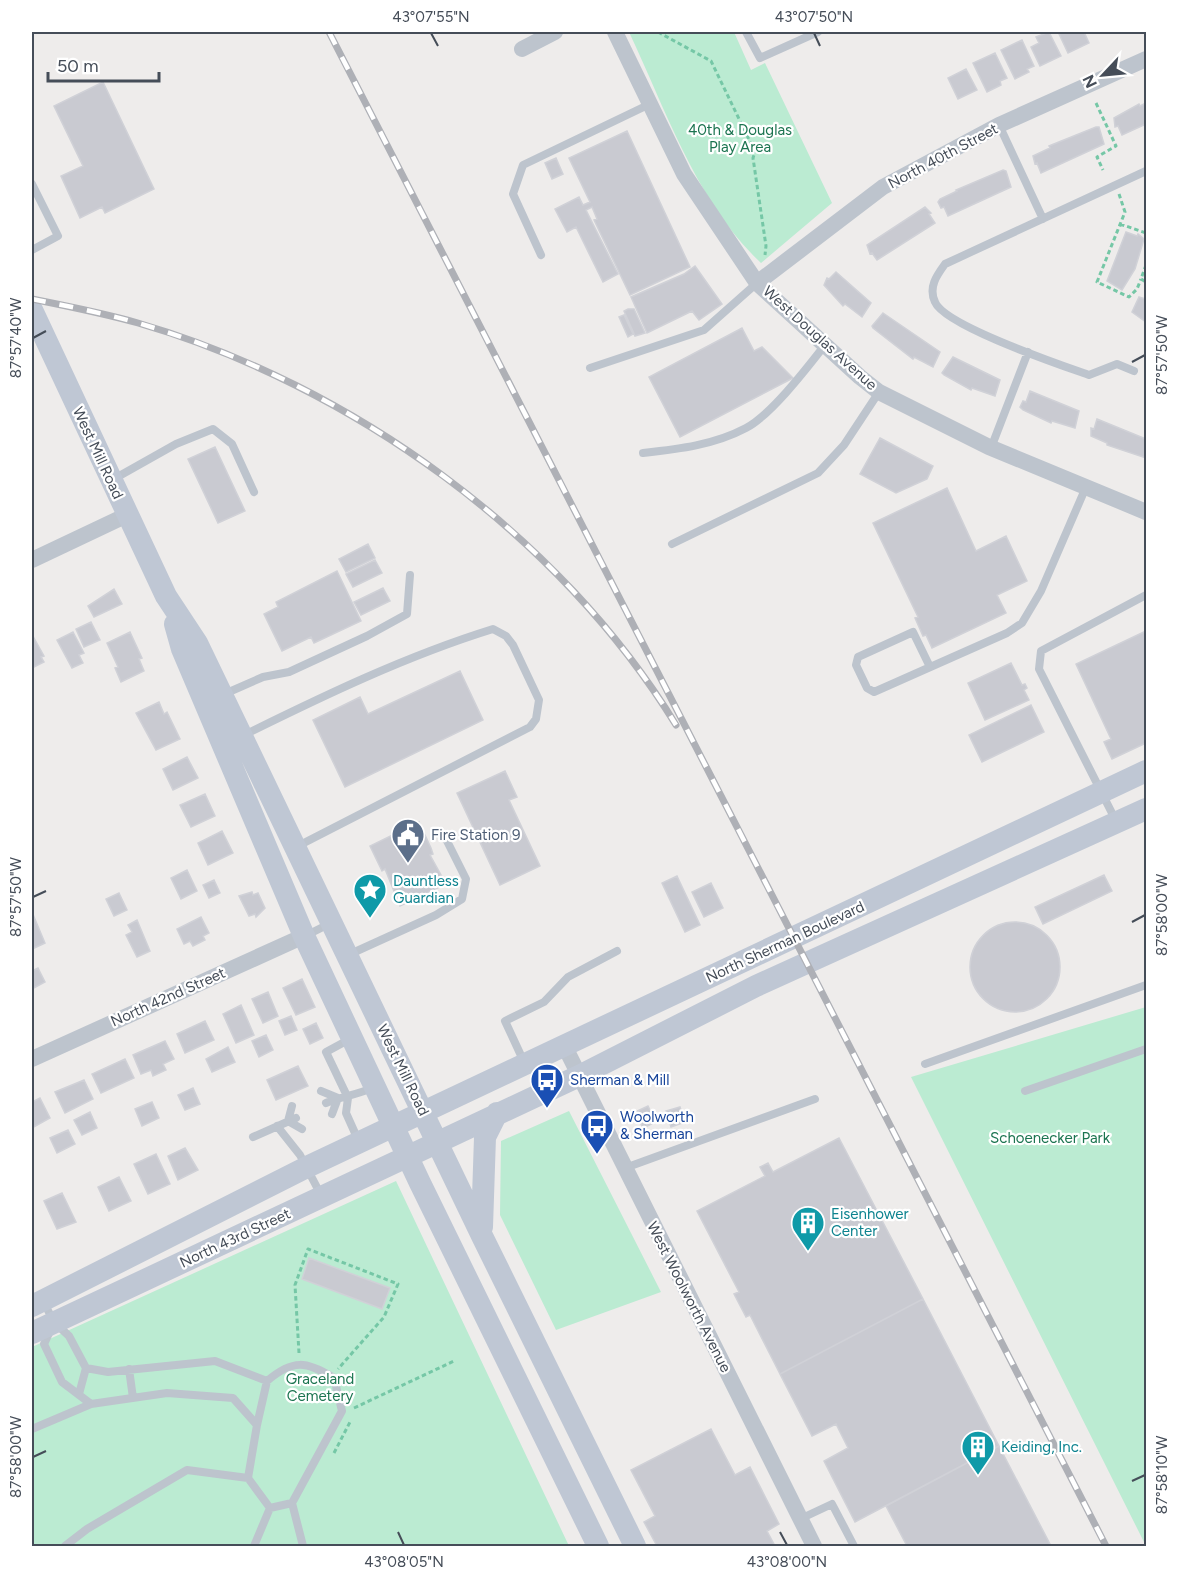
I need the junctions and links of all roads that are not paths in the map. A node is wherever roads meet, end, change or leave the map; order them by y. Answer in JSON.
{"nodes":[{"id":1,"x":555,"y":32,"type":"edge"},
{"id":2,"x":615,"y":32,"type":"edge"},
{"id":3,"x":746,"y":32,"type":"edge"},
{"id":4,"x":818,"y":32,"type":"edge"},
{"id":5,"x":522,"y":49,"type":"dead end"},
{"id":6,"x":1146,"y":59,"type":"edge"},
{"id":7,"x":650,"y":104,"type":"junction"},
{"id":8,"x":999,"y":125,"type":"junction"},
{"id":9,"x":1146,"y":171,"type":"edge"},
{"id":10,"x":32,"y":184,"type":"edge"},
{"id":11,"x":1043,"y":219,"type":"junction"},
{"id":12,"x":32,"y":250,"type":"edge"},
{"id":13,"x":541,"y":255,"type":"dead end"},
{"id":14,"x":758,"y":283,"type":"junction"},
{"id":15,"x":32,"y":310,"type":"edge"},
{"id":16,"x":825,"y":345,"type":"junction"},
{"id":17,"x":1028,"y":352,"type":"junction"},
{"id":18,"x":590,"y":368,"type":"dead end"},
{"id":19,"x":1134,"y":371,"type":"dead end"},
{"id":20,"x":879,"y":392,"type":"junction"},
{"id":21,"x":992,"y":448,"type":"junction"},
{"id":22,"x":644,"y":453,"type":"dead end"},
{"id":23,"x":111,"y":480,"type":"junction"},
{"id":24,"x":1086,"y":487,"type":"junction"},
{"id":25,"x":254,"y":492,"type":"dead end"},
{"id":26,"x":1146,"y":512,"type":"edge"},
{"id":27,"x":128,"y":515,"type":"junction"},
{"id":28,"x":672,"y":544,"type":"dead end"},
{"id":29,"x":32,"y":560,"type":"edge"},
{"id":30,"x":410,"y":575,"type":"dead end"},
{"id":31,"x":1146,"y":595,"type":"edge"},
{"id":32,"x":166,"y":596,"type":"junction"},
{"id":33,"x":930,"y":668,"type":"junction"},
{"id":34,"x":222,"y":695,"type":"junction"},
{"id":35,"x":242,"y":736,"type":"junction"},
{"id":36,"x":1146,"y":771,"type":"edge"},
{"id":37,"x":1101,"y":792,"type":"junction"},
{"id":38,"x":1146,"y":809,"type":"edge"},
{"id":39,"x":1116,"y":823,"type":"junction"},
{"id":40,"x":445,"y":837,"type":"dead end"},
{"id":41,"x":296,"y":847,"type":"junction"},
{"id":42,"x":332,"y":923,"type":"junction"},
{"id":43,"x":304,"y":936,"type":"junction"},
{"id":44,"x":617,"y":951,"type":"dead end"},
{"id":45,"x":348,"y":955,"type":"junction"},
{"id":46,"x":1146,"y":985,"type":"edge"},
{"id":47,"x":352,"y":1038,"type":"junction"},
{"id":48,"x":565,"y":1047,"type":"junction"},
{"id":49,"x":1146,"y":1049,"type":"edge"},
{"id":50,"x":32,"y":1059,"type":"edge"},
{"id":51,"x":925,"y":1064,"type":"dead end"},
{"id":52,"x":526,"y":1065,"type":"junction"},
{"id":53,"x":579,"y":1076,"type":"junction"},
{"id":54,"x":374,"y":1086,"type":"junction"},
{"id":55,"x":321,"y":1091,"type":"dead end"},
{"id":56,"x":1025,"y":1091,"type":"dead end"},
{"id":57,"x":338,"y":1098,"type":"junction"},
{"id":58,"x":348,"y":1098,"type":"junction"},
{"id":59,"x":815,"y":1099,"type":"dead end"},
{"id":60,"x":326,"y":1103,"type":"dead end"},
{"id":61,"x":292,"y":1106,"type":"dead end"},
{"id":62,"x":423,"y":1113,"type":"junction"},
{"id":63,"x":497,"y":1113,"type":"junction"},
{"id":64,"x":332,"y":1114,"type":"dead end"},
{"id":65,"x":292,"y":1119,"type":"junction"},
{"id":66,"x":277,"y":1126,"type":"junction"},
{"id":67,"x":393,"y":1127,"type":"junction"},
{"id":68,"x":302,"y":1129,"type":"dead end"},
{"id":69,"x":253,"y":1137,"type":"dead end"},
{"id":70,"x":360,"y":1143,"type":"junction"},
{"id":71,"x":438,"y":1143,"type":"junction"},
{"id":72,"x":407,"y":1157,"type":"junction"},
{"id":73,"x":307,"y":1167,"type":"junction"},
{"id":74,"x":625,"y":1168,"type":"junction"},
{"id":75,"x":322,"y":1197,"type":"junction"},
{"id":76,"x":483,"y":1238,"type":"junction"},
{"id":77,"x":37,"y":1304,"type":"edge"},
{"id":78,"x":54,"y":1322,"type":"junction"},
{"id":79,"x":32,"y":1333,"type":"edge"},
{"id":80,"x":86,"y":1368,"type":"junction"},
{"id":81,"x":129,"y":1369,"type":"junction"},
{"id":82,"x":267,"y":1381,"type":"junction"},
{"id":83,"x":79,"y":1394,"type":"junction"},
{"id":84,"x":133,"y":1398,"type":"junction"},
{"id":85,"x":91,"y":1404,"type":"junction"},
{"id":86,"x":257,"y":1425,"type":"junction"},
{"id":87,"x":32,"y":1429,"type":"edge"},
{"id":88,"x":248,"y":1478,"type":"junction"},
{"id":89,"x":292,"y":1503,"type":"junction"},
{"id":90,"x":270,"y":1508,"type":"junction"},
{"id":91,"x":800,"y":1520,"type":"junction"},
{"id":92,"x":65,"y":1546,"type":"edge"},
{"id":93,"x":254,"y":1546,"type":"edge"},
{"id":94,"x":303,"y":1546,"type":"edge"},
{"id":95,"x":597,"y":1546,"type":"edge"},
{"id":96,"x":635,"y":1546,"type":"edge"},
{"id":97,"x":814,"y":1546,"type":"edge"},
{"id":98,"x":854,"y":1546,"type":"edge"}],
"edges":[{"from":1,"to":5,"type":"street"},
{"from":2,"to":7,"type":"street","name":"West Douglas Avenue"},
{"from":3,"to":4,"type":"lane"},
{"from":6,"to":8,"type":"street","name":"North 40th Street"},
{"from":7,"to":13,"type":"lane"},
{"from":7,"to":14,"type":"street","name":"West Douglas Avenue"},
{"from":8,"to":11,"type":"lane"},
{"from":8,"to":14,"type":"street","name":"North 40th Street"},
{"from":9,"to":11,"type":"lane"},
{"from":10,"to":12,"type":"lane"},
{"from":11,"to":17,"type":"lane"},
{"from":14,"to":16,"type":"street","name":"West Douglas Avenue"},
{"from":14,"to":18,"type":"lane"},
{"from":15,"to":23,"type":"main road","name":"West Mill Road"},
{"from":16,"to":20,"type":"street","name":"West Douglas Avenue"},
{"from":16,"to":22,"type":"lane"},
{"from":17,"to":19,"type":"lane"},
{"from":17,"to":21,"type":"lane"},
{"from":20,"to":21,"type":"street","name":"West Douglas Avenue"},
{"from":20,"to":28,"type":"lane"},
{"from":21,"to":24,"type":"street","name":"West Douglas Avenue"},
{"from":23,"to":25,"type":"lane"},
{"from":23,"to":27,"type":"main road","name":"West Mill Road"},
{"from":24,"to":26,"type":"street","name":"West Douglas Avenue"},
{"from":24,"to":33,"type":"lane"},
{"from":27,"to":29,"type":"street"},
{"from":27,"to":32,"type":"main road","name":"West Mill Road"},
{"from":30,"to":34,"type":"lane"},
{"from":31,"to":37,"type":"lane"},
{"from":32,"to":34,"type":"main road","name":"West Mill Road"},
{"from":32,"to":43,"type":"main road","name":"West Mill Road"},
{"from":33,"to":33,"type":"lane"},
{"from":34,"to":35,"type":"main road","name":"West Mill Road"},
{"from":35,"to":41,"type":"main road","name":"West Mill Road"},
{"from":35,"to":41,"type":"lane"},
{"from":36,"to":37,"type":"main road","name":"North Sherman Boulevard"},
{"from":37,"to":39,"type":"lane"},
{"from":37,"to":48,"type":"main road","name":"North Sherman Boulevard"},
{"from":38,"to":39,"type":"main road","name":"North Sherman Boulevard"},
{"from":39,"to":53,"type":"main road","name":"North Sherman Boulevard"},
{"from":40,"to":45,"type":"lane"},
{"from":41,"to":42,"type":"main road","name":"West Mill Road"},
{"from":42,"to":43,"type":"lane"},
{"from":42,"to":45,"type":"main road","name":"West Mill Road"},
{"from":43,"to":47,"type":"main road","name":"West Mill Road"},
{"from":43,"to":50,"type":"street","name":"North 42nd Street"},
{"from":44,"to":52,"type":"lane"},
{"from":45,"to":62,"type":"main road","name":"West Mill Road"},
{"from":46,"to":51,"type":"lane"},
{"from":47,"to":54,"type":"main road","name":"West Mill Road"},
{"from":47,"to":58,"type":"lane"},
{"from":48,"to":52,"type":"main road","name":"North Sherman Boulevard"},
{"from":48,"to":53,"type":"street","name":"West Woolworth Avenue"},
{"from":49,"to":56,"type":"lane"},
{"from":52,"to":62,"type":"main road","name":"North Sherman Boulevard"},
{"from":53,"to":63,"type":"main road","name":"North Sherman Boulevard"},
{"from":53,"to":74,"type":"street","name":"West Woolworth Avenue"},
{"from":54,"to":58,"type":"lane"},
{"from":54,"to":67,"type":"main road","name":"West Mill Road"},
{"from":55,"to":57,"type":"lane"},
{"from":57,"to":58,"type":"lane"},
{"from":57,"to":60,"type":"lane"},
{"from":57,"to":64,"type":"lane"},
{"from":58,"to":70,"type":"lane"},
{"from":59,"to":74,"type":"lane"},
{"from":61,"to":65,"type":"lane"},
{"from":62,"to":67,"type":"main road","name":"North 43rd Street"},
{"from":62,"to":71,"type":"main road","name":"West Mill Road"},
{"from":63,"to":71,"type":"main road","name":"North Sherman Boulevard"},
{"from":63,"to":76,"type":"main road"},
{"from":65,"to":66,"type":"lane"},
{"from":65,"to":68,"type":"lane"},
{"from":66,"to":69,"type":"lane"},
{"from":66,"to":73,"type":"lane"},
{"from":67,"to":70,"type":"main road","name":"North 43rd Street"},
{"from":67,"to":72,"type":"main road","name":"West Mill Road"},
{"from":70,"to":73,"type":"main road","name":"North 43rd Street"},
{"from":71,"to":72,"type":"main road","name":"North 43rd Street"},
{"from":71,"to":76,"type":"main road","name":"West Mill Road"},
{"from":72,"to":75,"type":"main road","name":"North 43rd Street"},
{"from":72,"to":95,"type":"main road","name":"West Mill Road"},
{"from":73,"to":75,"type":"lane"},
{"from":73,"to":77,"type":"main road","name":"North 43rd Street"},
{"from":74,"to":91,"type":"street","name":"West Woolworth Avenue"},
{"from":75,"to":78,"type":"main road","name":"North 43rd Street"},
{"from":76,"to":96,"type":"main road","name":"West Mill Road"},
{"from":77,"to":78,"type":"lane"},
{"from":78,"to":79,"type":"main road","name":"North 43rd Street"},
{"from":78,"to":80,"type":"lane"},
{"from":78,"to":83,"type":"lane"},
{"from":80,"to":81,"type":"lane"},
{"from":80,"to":83,"type":"lane"},
{"from":81,"to":82,"type":"lane"},
{"from":81,"to":84,"type":"lane"},
{"from":82,"to":86,"type":"lane"},
{"from":82,"to":89,"type":"lane"},
{"from":83,"to":85,"type":"lane"},
{"from":84,"to":85,"type":"lane"},
{"from":84,"to":86,"type":"lane"},
{"from":85,"to":87,"type":"lane"},
{"from":86,"to":88,"type":"lane"},
{"from":88,"to":90,"type":"lane"},
{"from":88,"to":92,"type":"lane"},
{"from":89,"to":90,"type":"lane"},
{"from":89,"to":94,"type":"lane"},
{"from":90,"to":93,"type":"lane"},
{"from":91,"to":97,"type":"street","name":"West Woolworth Avenue"},
{"from":91,"to":98,"type":"lane"}]}
